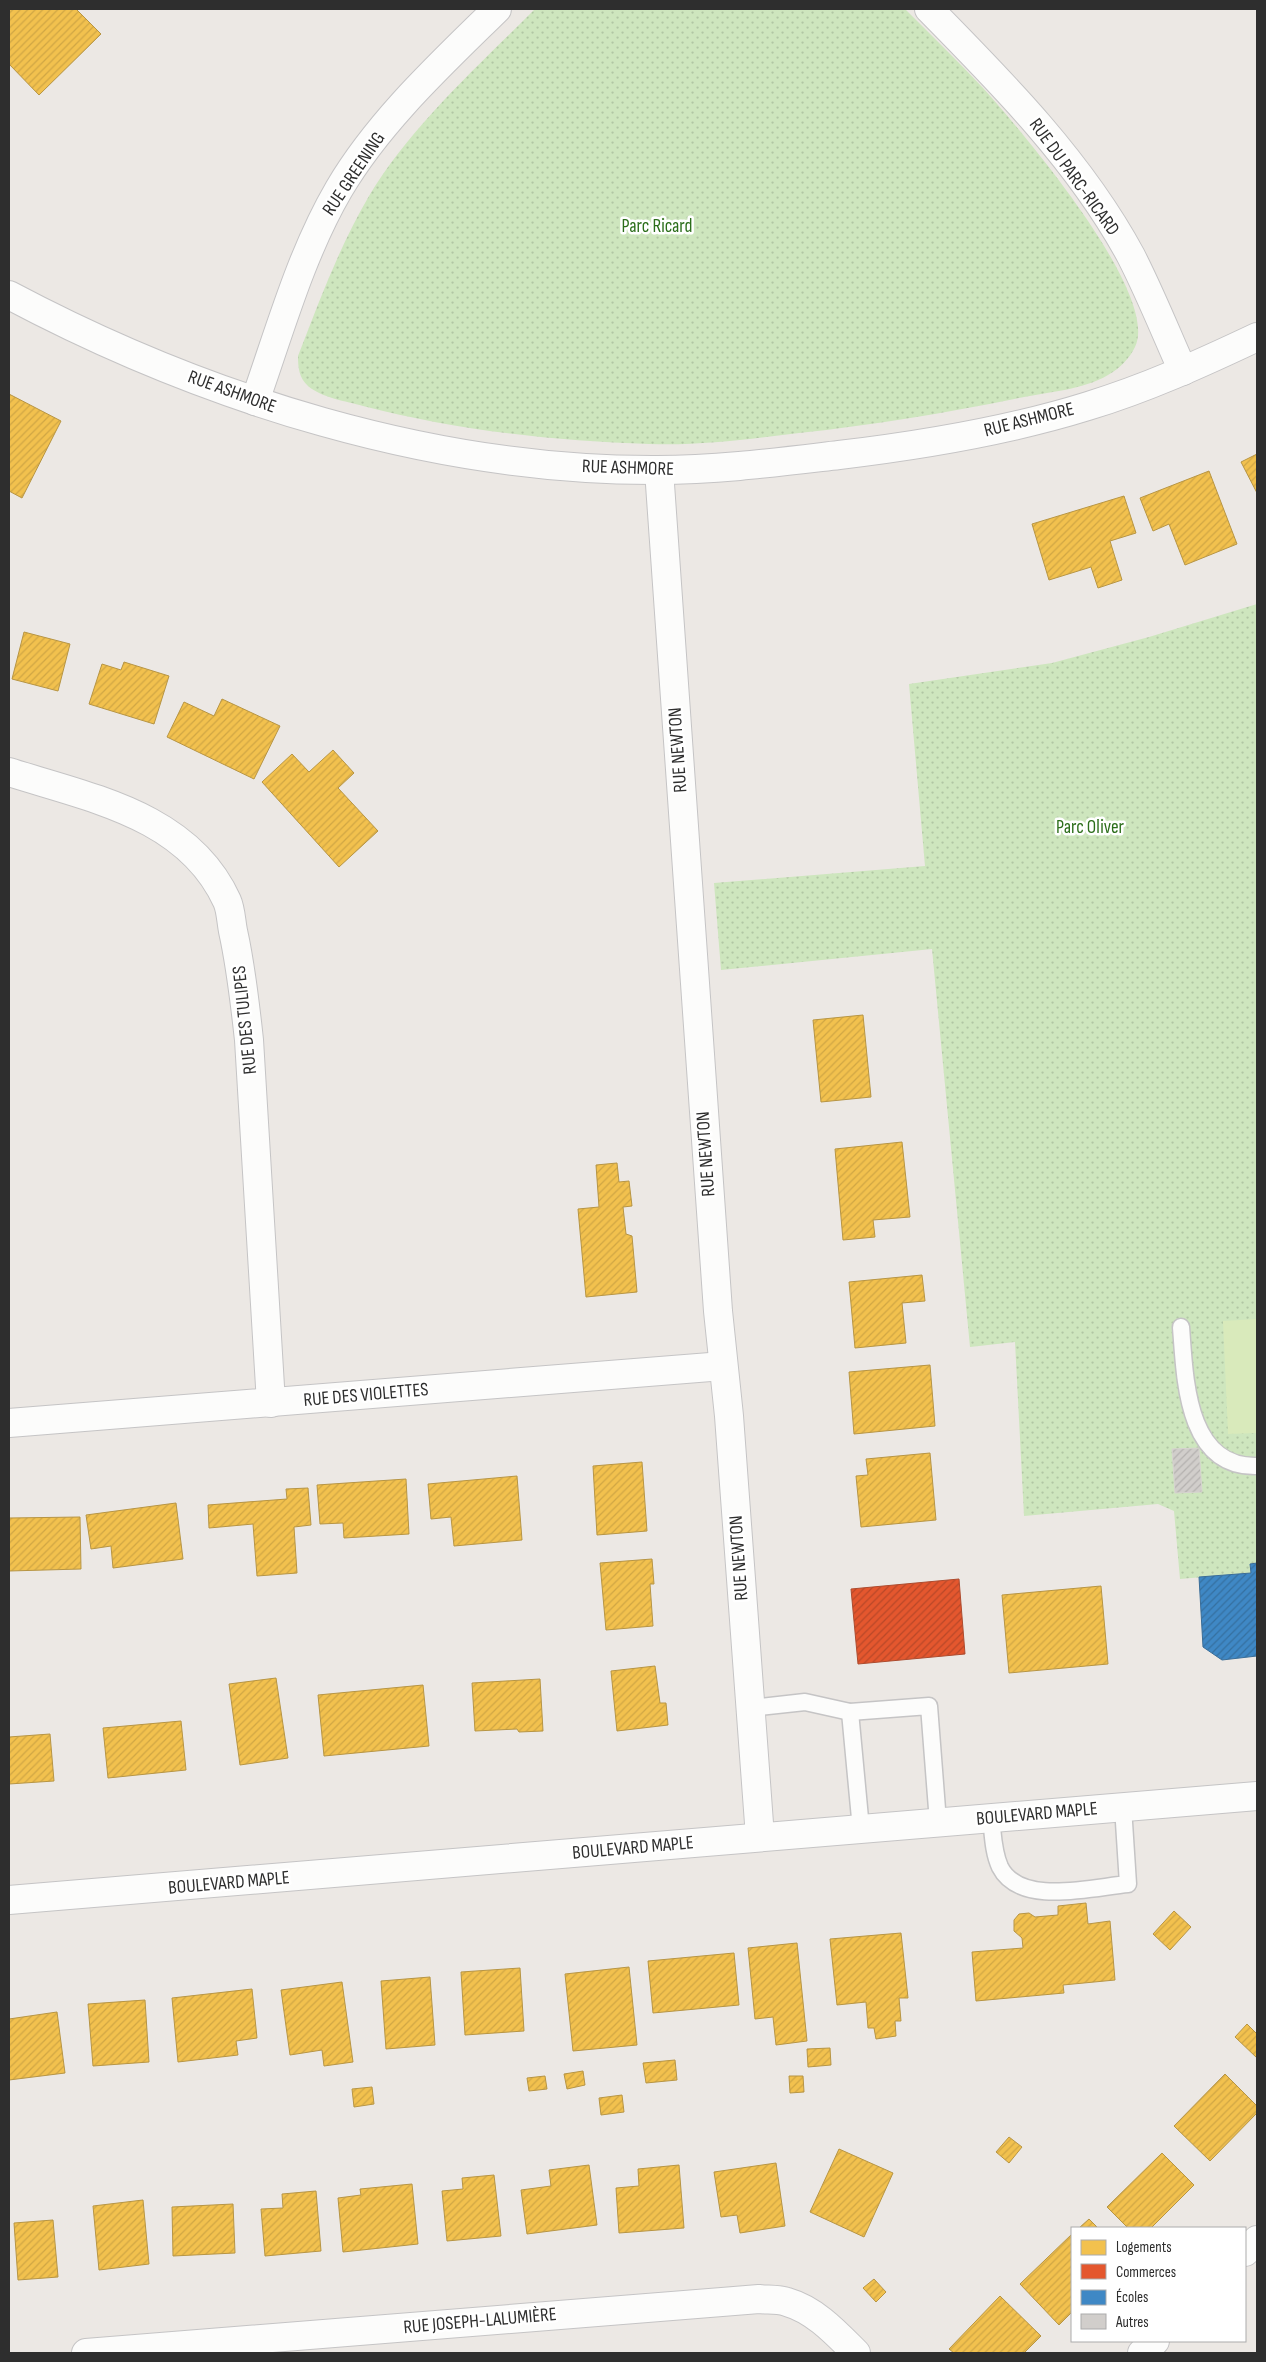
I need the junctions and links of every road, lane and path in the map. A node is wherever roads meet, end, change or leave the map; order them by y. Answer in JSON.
{"nodes":[{"id":1,"x":497,"y":9,"type":"edge"},
{"id":2,"x":929,"y":9,"type":"edge"},
{"id":3,"x":9,"y":295,"type":"edge"},
{"id":4,"x":1257,"y":337,"type":"edge"},
{"id":5,"x":1183,"y":371,"type":"junction"},
{"id":6,"x":255,"y":401,"type":"junction"},
{"id":7,"x":659,"y":470,"type":"junction"},
{"id":8,"x":9,"y":772,"type":"edge"},
{"id":9,"x":1181,"y":1327,"type":"dead end"},
{"id":10,"x":723,"y":1366,"type":"junction"},
{"id":11,"x":271,"y":1403,"type":"junction"},
{"id":12,"x":9,"y":1423,"type":"edge"},
{"id":13,"x":1257,"y":1466,"type":"edge"},
{"id":14,"x":751,"y":1708,"type":"junction"},
{"id":15,"x":850,"y":1712,"type":"junction"},
{"id":16,"x":1257,"y":1796,"type":"edge"},
{"id":17,"x":1122,"y":1807,"type":"junction"},
{"id":18,"x":991,"y":1818,"type":"junction"},
{"id":19,"x":938,"y":1822,"type":"junction"},
{"id":20,"x":861,"y":1829,"type":"junction"},
{"id":21,"x":760,"y":1837,"type":"junction"},
{"id":22,"x":9,"y":1900,"type":"edge"},
{"id":23,"x":1257,"y":2240,"type":"edge"},
{"id":24,"x":1246,"y":2251,"type":"edge"},
{"id":25,"x":1154,"y":2342,"type":"edge"},
{"id":26,"x":88,"y":2353,"type":"edge"},
{"id":27,"x":856,"y":2353,"type":"edge"},
{"id":28,"x":1142,"y":2353,"type":"edge"}],
"edges":[{"from":1,"to":6,"type":"street","name":"RUE GREENING"},
{"from":2,"to":5,"type":"street","name":"RUE DU PARC-RICARD"},
{"from":3,"to":6,"type":"street","name":"RUE ASHMORE"},
{"from":4,"to":5,"type":"street","name":"RUE ASHMORE"},
{"from":5,"to":7,"type":"street","name":"RUE ASHMORE"},
{"from":6,"to":7,"type":"street","name":"RUE ASHMORE"},
{"from":7,"to":10,"type":"street","name":"RUE NEWTON"},
{"from":8,"to":11,"type":"street","name":"RUE DES TULIPES"},
{"from":9,"to":13,"type":"lane"},
{"from":10,"to":11,"type":"street","name":"RUE DES VIOLETTES"},
{"from":10,"to":14,"type":"street","name":"RUE NEWTON"},
{"from":11,"to":12,"type":"street","name":"RUE DES VIOLETTES"},
{"from":14,"to":15,"type":"lane"},
{"from":14,"to":21,"type":"street","name":"RUE NEWTON"},
{"from":15,"to":19,"type":"lane"},
{"from":15,"to":20,"type":"lane"},
{"from":16,"to":17,"type":"street","name":"BOULEVARD MAPLE"},
{"from":17,"to":18,"type":"street","name":"BOULEVARD MAPLE"},
{"from":17,"to":18,"type":"lane"},
{"from":18,"to":19,"type":"street","name":"BOULEVARD MAPLE"},
{"from":19,"to":20,"type":"street","name":"BOULEVARD MAPLE"},
{"from":20,"to":21,"type":"street","name":"BOULEVARD MAPLE"},
{"from":21,"to":22,"type":"street","name":"BOULEVARD MAPLE"},
{"from":23,"to":24,"type":"street"},
{"from":25,"to":28,"type":"street"},
{"from":26,"to":27,"type":"street","name":"RUE JOSEPH-LALUMIÈRE"}]}
